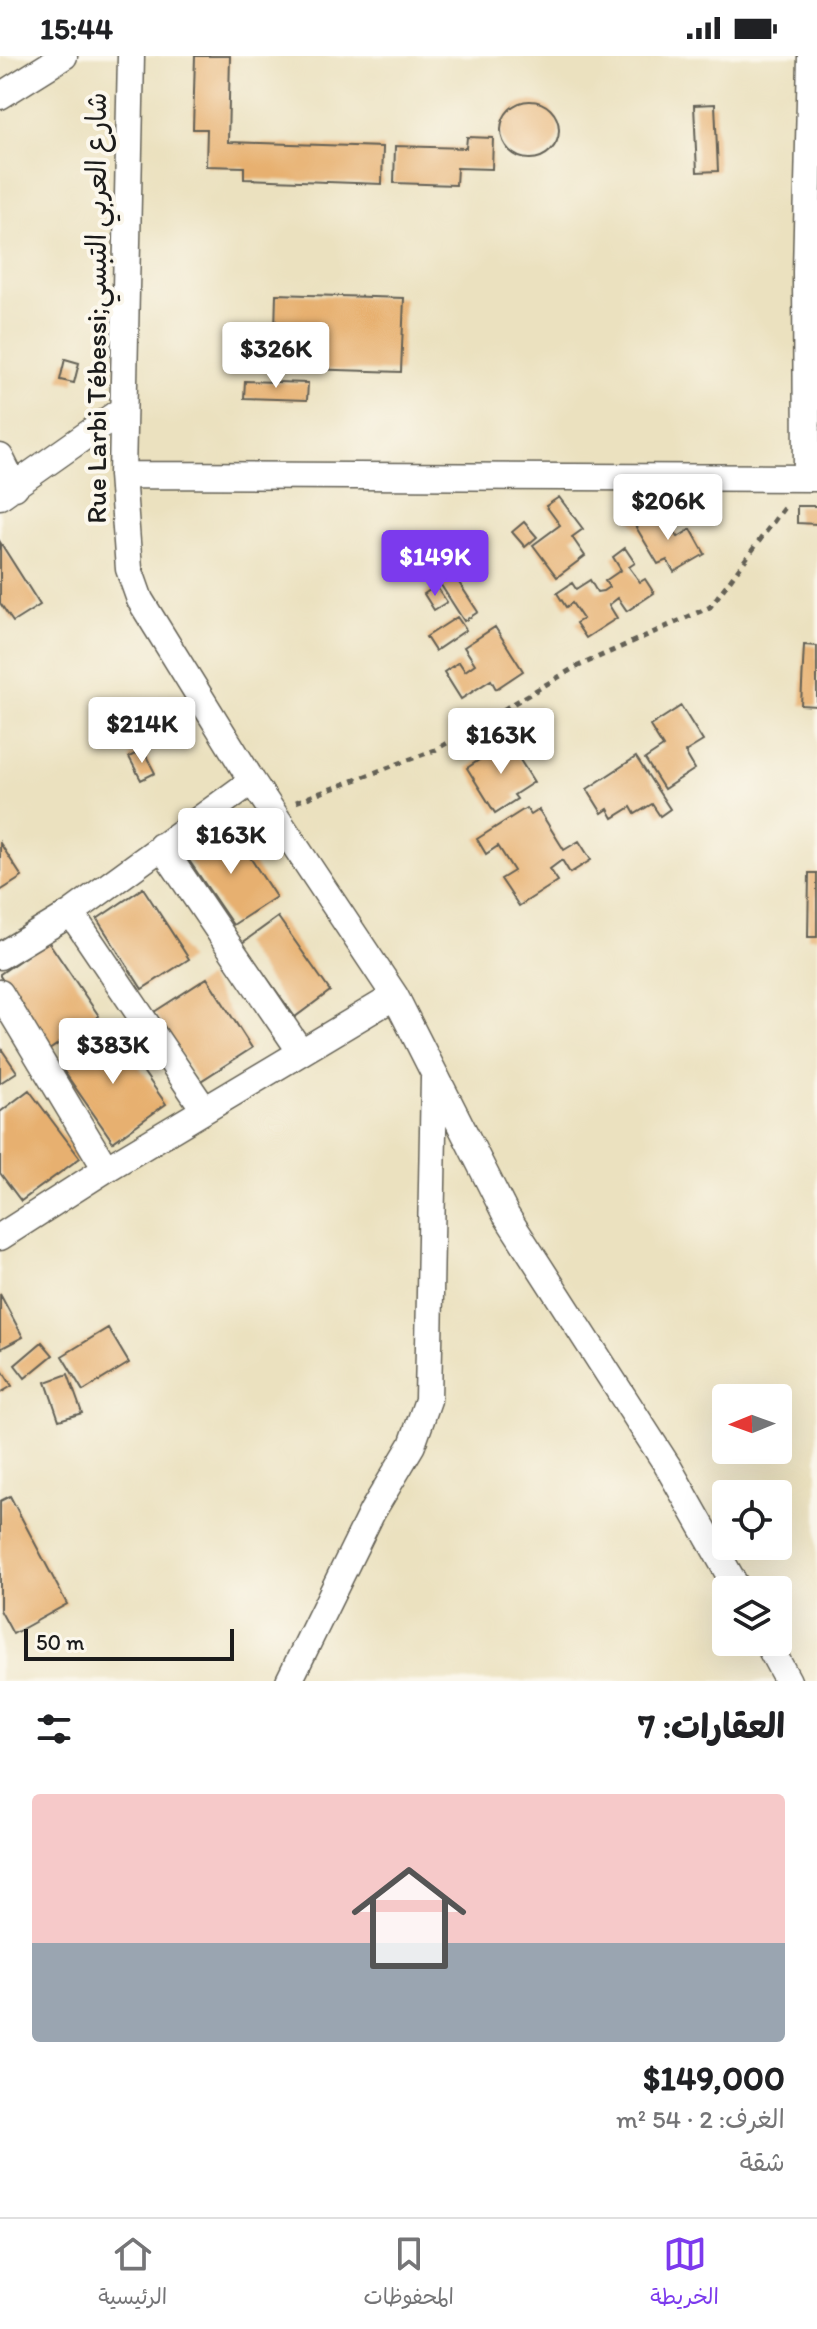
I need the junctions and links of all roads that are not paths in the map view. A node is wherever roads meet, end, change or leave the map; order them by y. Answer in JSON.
{"nodes":[{"id":1,"x":64,"y":56,"type":"edge"},
{"id":2,"x":131,"y":56,"type":"edge"},
{"id":3,"x":811,"y":56,"type":"edge"},
{"id":4,"x":0,"y":96,"type":"edge"},
{"id":5,"x":812,"y":273,"type":"edge"},
{"id":6,"x":122,"y":410,"type":"junction"},
{"id":7,"x":0,"y":457,"type":"edge"},
{"id":8,"x":122,"y":475,"type":"junction"},
{"id":9,"x":812,"y":478,"type":"edge"},
{"id":10,"x":7,"y":491,"type":"edge"},
{"id":11,"x":252,"y":781,"type":"junction"},
{"id":12,"x":161,"y":846,"type":"junction"},
{"id":13,"x":71,"y":913,"type":"junction"},
{"id":14,"x":0,"y":956,"type":"edge"},
{"id":15,"x":0,"y":993,"type":"edge"},
{"id":16,"x":395,"y":996,"type":"junction"},
{"id":17,"x":301,"y":1052,"type":"junction"},
{"id":18,"x":434,"y":1073,"type":"junction"},
{"id":19,"x":204,"y":1109,"type":"junction"},
{"id":20,"x":106,"y":1169,"type":"junction"},
{"id":21,"x":0,"y":1237,"type":"edge"},
{"id":22,"x":730,"y":1576,"type":"edge"},
{"id":23,"x":775,"y":1656,"type":"edge"},
{"id":24,"x":289,"y":1681,"type":"edge"},
{"id":25,"x":788,"y":1681,"type":"edge"}],
"edges":[{"from":1,"to":4,"type":"street"},
{"from":2,"to":6,"type":"street","name":"Rue Larbi Tébessi;شارع العربي التبسي"},
{"from":3,"to":5,"type":"street"},
{"from":5,"to":9,"type":"street"},
{"from":6,"to":8,"type":"street","name":"Rue Larbi Tébessi;شارع العربي التبسي"},
{"from":6,"to":10,"type":"street"},
{"from":7,"to":10,"type":"street"},
{"from":8,"to":9,"type":"street"},
{"from":8,"to":11,"type":"street","name":"Rue Larbi Tébessi;شارع العربي التبسي"},
{"from":11,"to":12,"type":"street"},
{"from":11,"to":16,"type":"street","name":"Rue Larbi Tébessi;شارع العربي التبسي"},
{"from":12,"to":13,"type":"street"},
{"from":12,"to":17,"type":"street"},
{"from":13,"to":14,"type":"street"},
{"from":13,"to":19,"type":"street"},
{"from":15,"to":20,"type":"street"},
{"from":16,"to":17,"type":"street"},
{"from":16,"to":18,"type":"street","name":"Rue Larbi Tébessi;شارع العربي التبسي"},
{"from":17,"to":19,"type":"street"},
{"from":18,"to":22,"type":"street","name":"Rue Larbi Tébessi;شارع العربي التبسي"},
{"from":18,"to":24,"type":"street"},
{"from":19,"to":20,"type":"street"},
{"from":20,"to":21,"type":"street"},
{"from":23,"to":25,"type":"street"}]}
